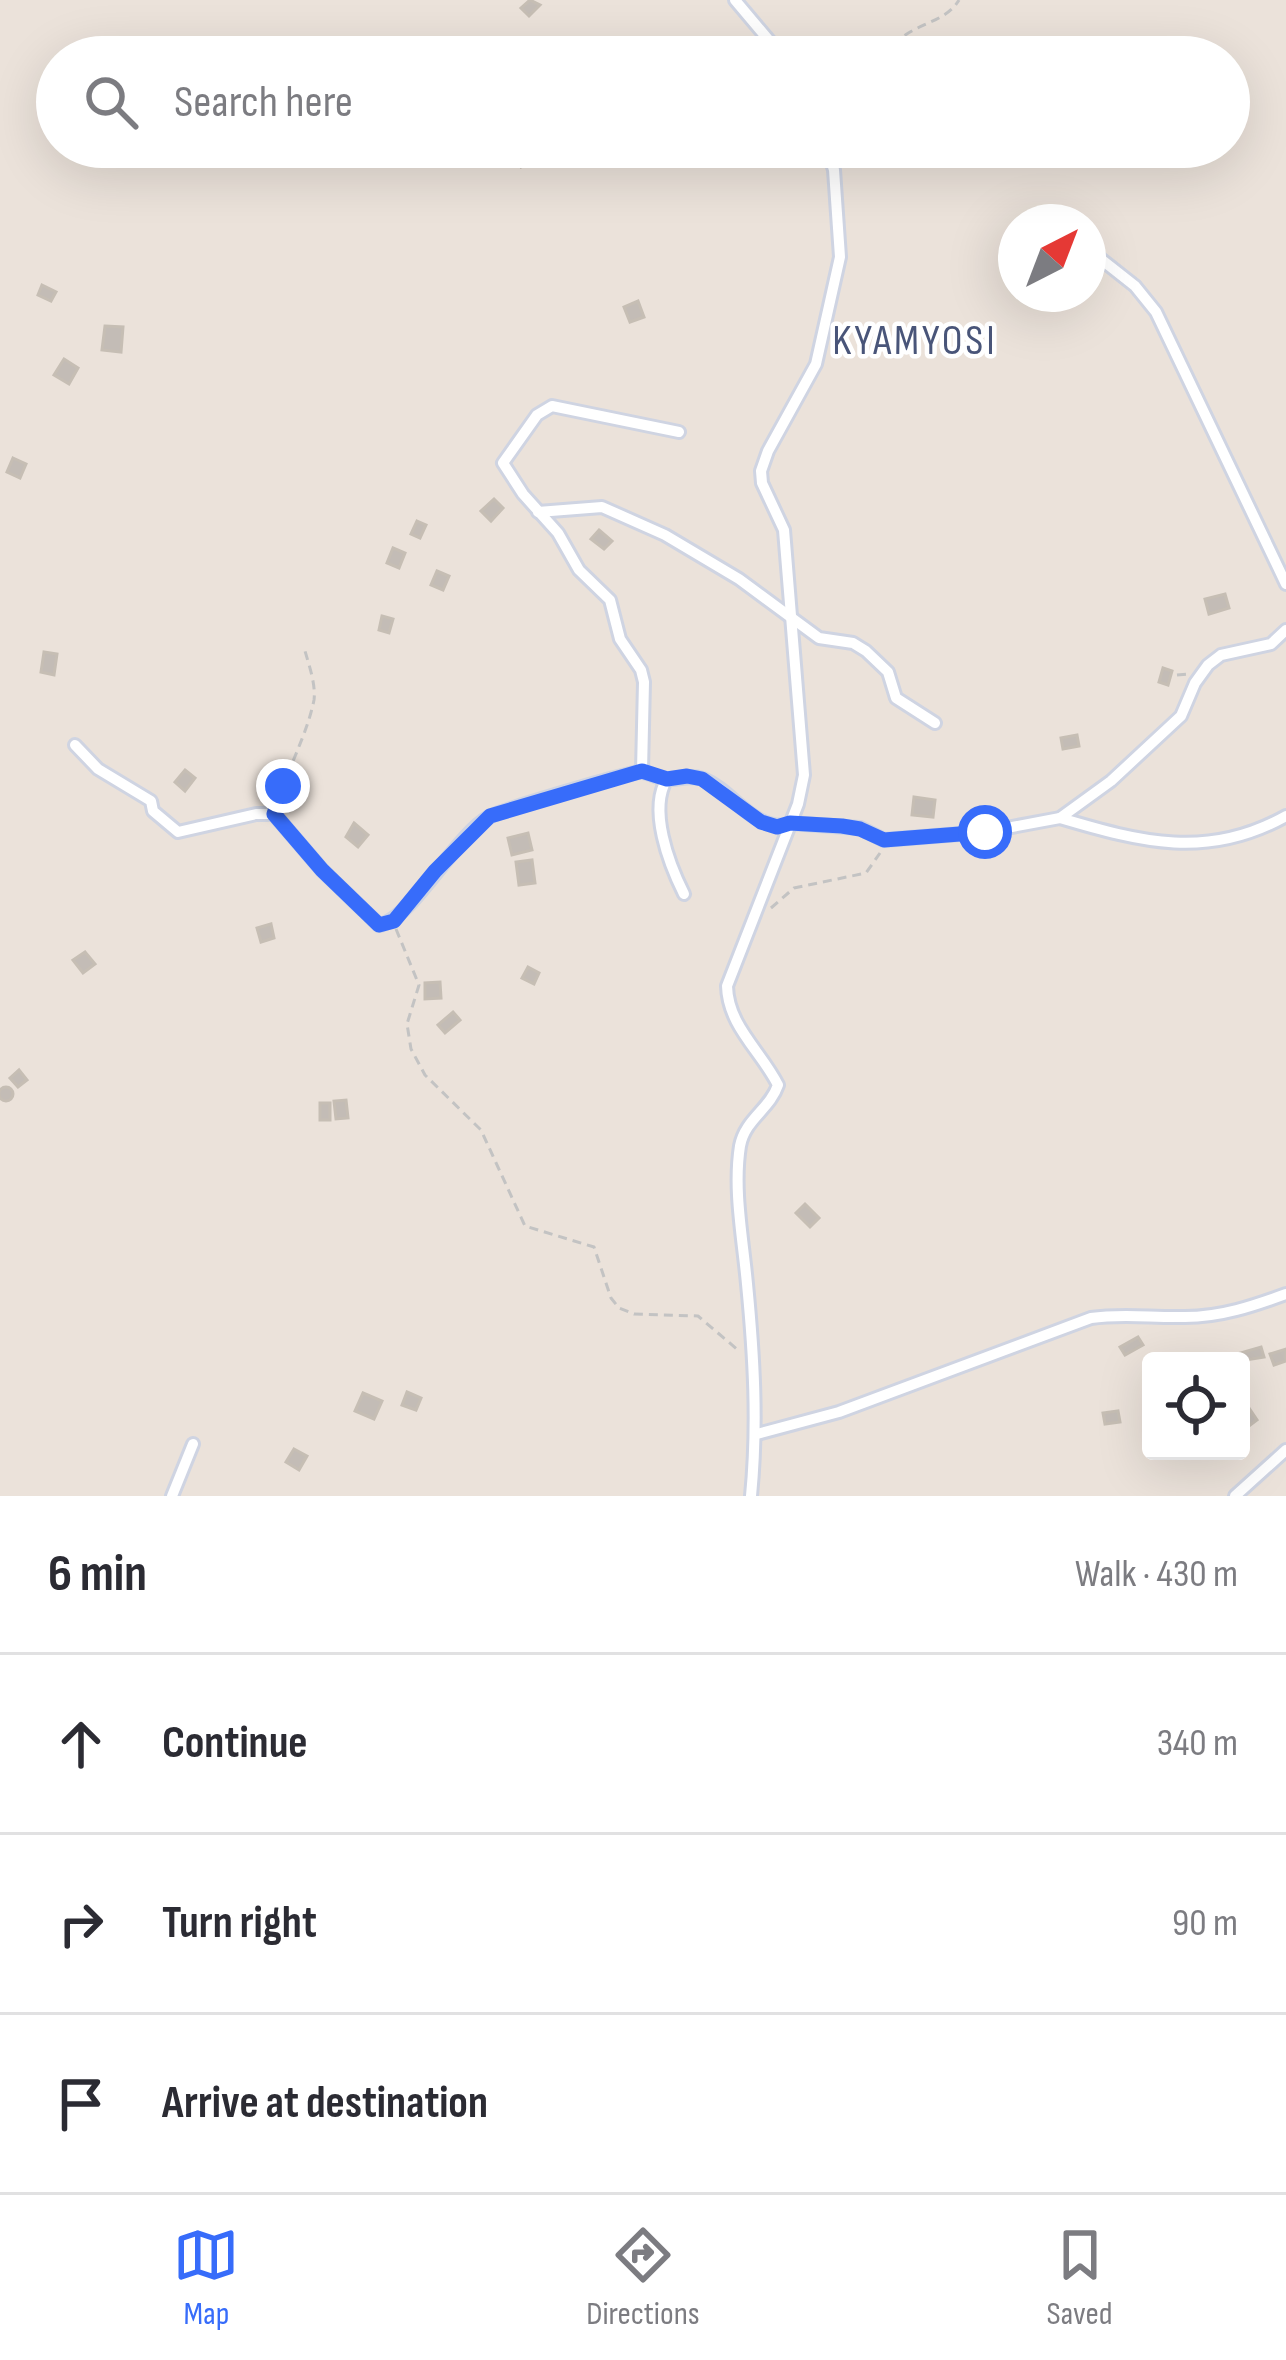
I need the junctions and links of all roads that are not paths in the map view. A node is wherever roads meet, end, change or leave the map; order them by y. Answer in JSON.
{"nodes":[{"id":1,"x":734,"y":0,"type":"edge"},
{"id":2,"x":765,"y":36,"type":"edge"},
{"id":3,"x":833,"y":168,"type":"edge"},
{"id":4,"x":1106,"y":264,"type":"edge"},
{"id":5,"x":679,"y":432,"type":"dead end"},
{"id":6,"x":538,"y":512,"type":"junction"},
{"id":7,"x":1286,"y":584,"type":"edge"},
{"id":8,"x":793,"y":618,"type":"junction"},
{"id":9,"x":1286,"y":630,"type":"edge"},
{"id":10,"x":934,"y":722,"type":"dead end"},
{"id":11,"x":75,"y":746,"type":"dead end"},
{"id":12,"x":642,"y":771,"type":"junction"},
{"id":13,"x":667,"y":779,"type":"junction"},
{"id":14,"x":1286,"y":815,"type":"edge"},
{"id":15,"x":1060,"y":818,"type":"junction"},
{"id":16,"x":790,"y":824,"type":"junction"},
{"id":17,"x":683,"y":894,"type":"dead end"},
{"id":18,"x":1286,"y":1294,"type":"edge"},
{"id":19,"x":757,"y":1434,"type":"junction"},
{"id":20,"x":193,"y":1444,"type":"dead end"},
{"id":21,"x":1286,"y":1450,"type":"edge"},
{"id":22,"x":172,"y":1496,"type":"edge"},
{"id":23,"x":752,"y":1496,"type":"edge"},
{"id":24,"x":1235,"y":1496,"type":"edge"}],
"edges":[{"from":1,"to":2,"type":"street"},
{"from":3,"to":8,"type":"street"},
{"from":4,"to":7,"type":"street"},
{"from":5,"to":6,"type":"street"},
{"from":6,"to":8,"type":"street"},
{"from":6,"to":12,"type":"street"},
{"from":8,"to":10,"type":"street"},
{"from":8,"to":16,"type":"street"},
{"from":9,"to":15,"type":"street"},
{"from":11,"to":12,"type":"street"},
{"from":12,"to":13,"type":"street"},
{"from":13,"to":16,"type":"street"},
{"from":13,"to":17,"type":"street"},
{"from":14,"to":15,"type":"street"},
{"from":15,"to":16,"type":"street"},
{"from":16,"to":19,"type":"street"},
{"from":18,"to":19,"type":"street"},
{"from":19,"to":23,"type":"street"},
{"from":20,"to":22,"type":"street"},
{"from":21,"to":24,"type":"street"}]}
